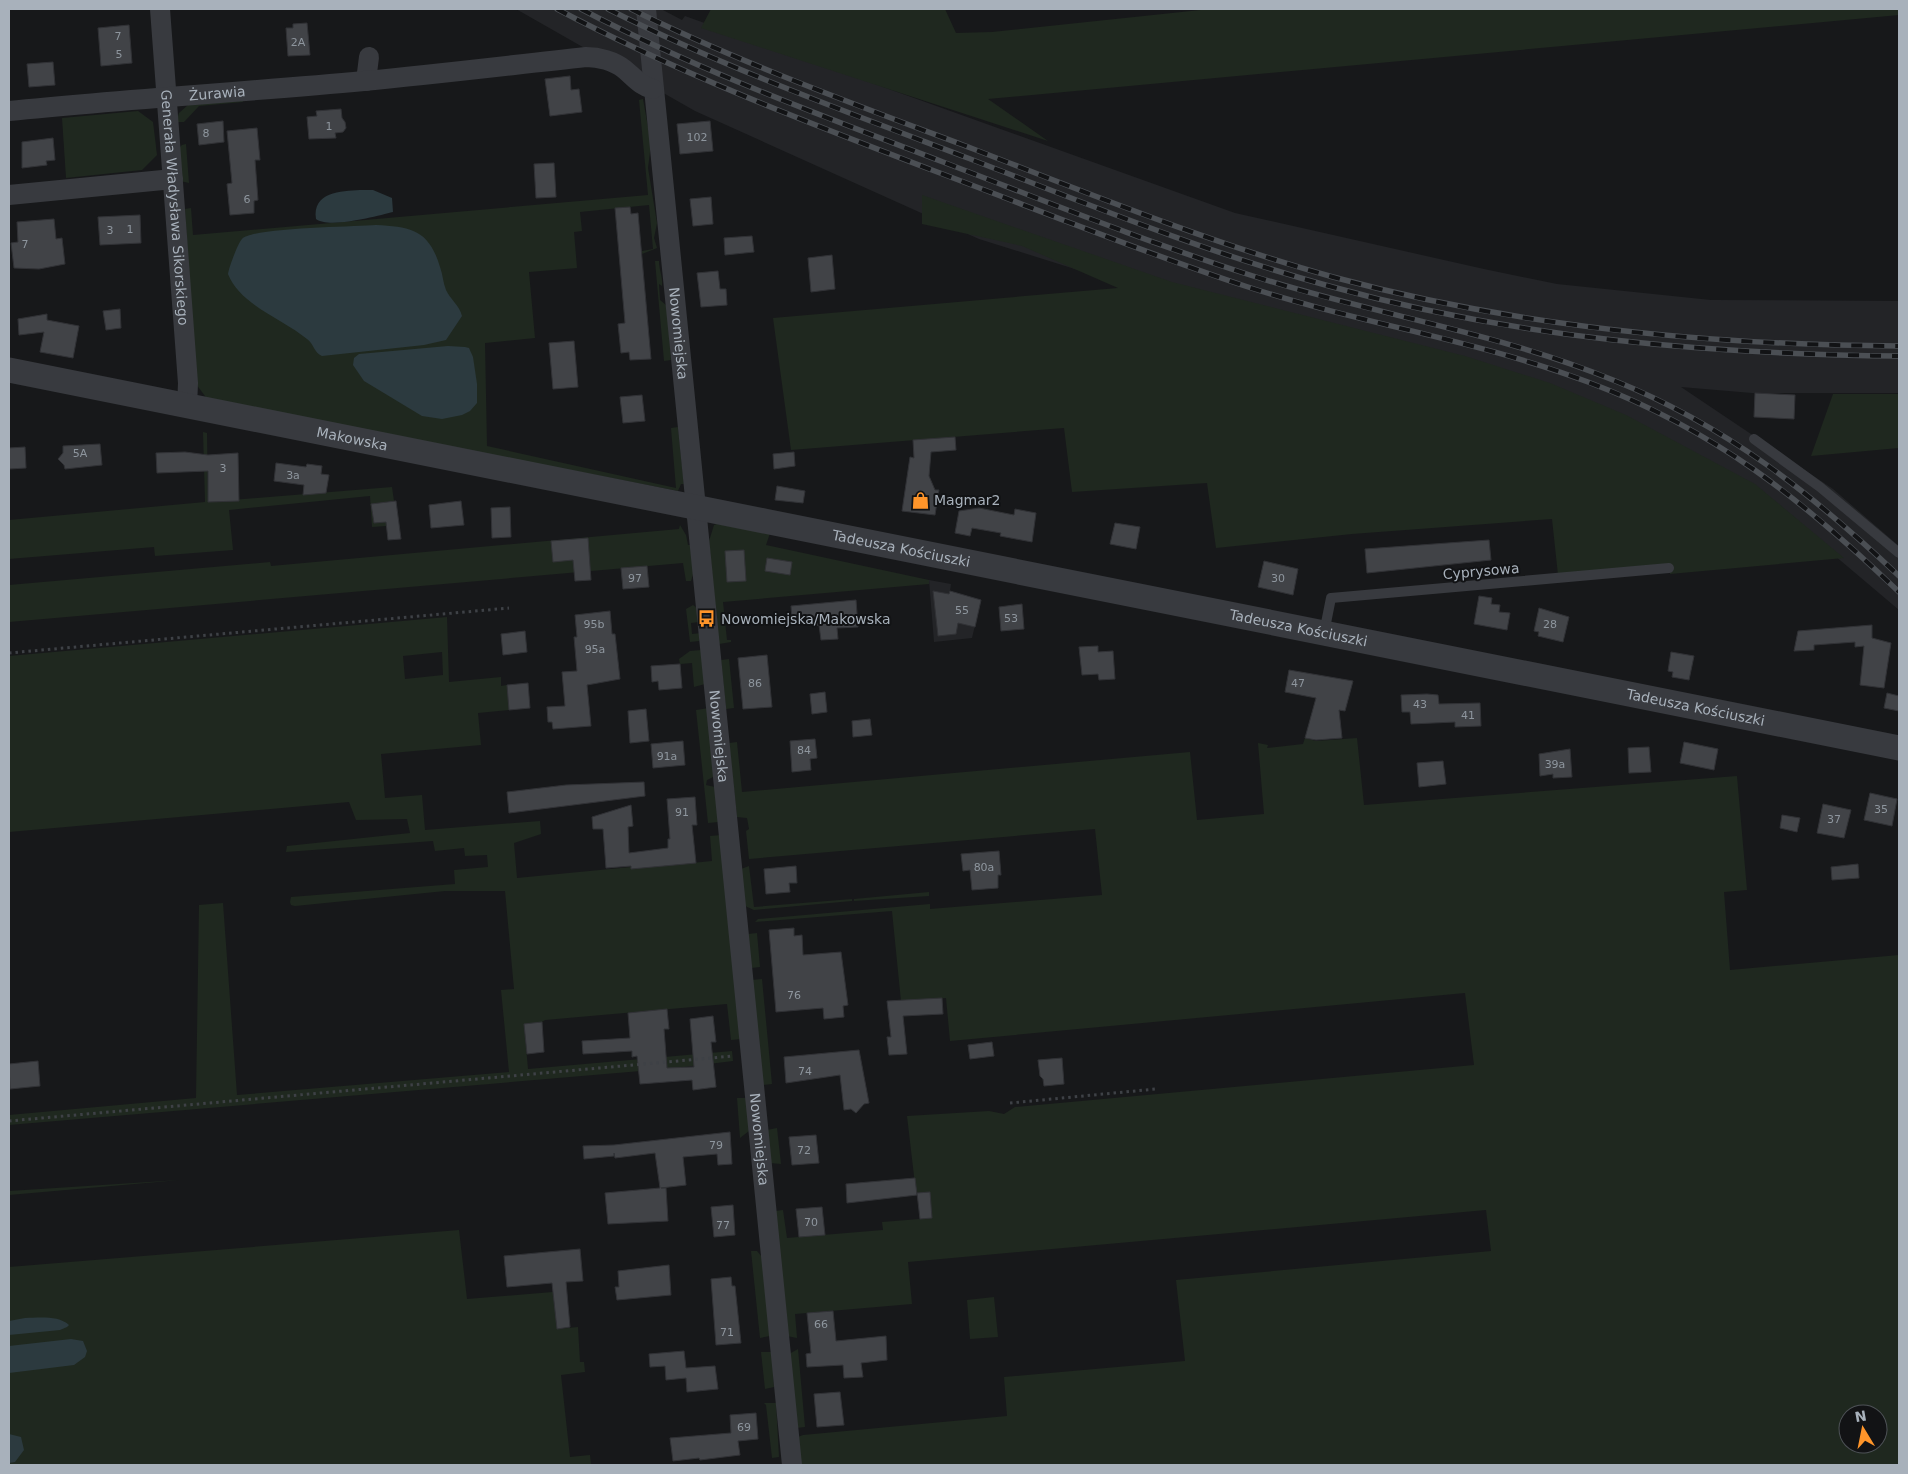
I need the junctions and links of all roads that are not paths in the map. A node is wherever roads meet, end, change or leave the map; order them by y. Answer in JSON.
{"nodes":[{"id":1,"x":160,"y":9,"type":"edge"},
{"id":2,"x":646,"y":9,"type":"edge"},
{"id":3,"x":369,"y":57,"type":"dead end"},
{"id":4,"x":366,"y":81,"type":"junction"},
{"id":5,"x":653,"y":89,"type":"junction"},
{"id":6,"x":167,"y":96,"type":"junction"},
{"id":7,"x":9,"y":110,"type":"edge"},
{"id":8,"x":173,"y":180,"type":"junction"},
{"id":9,"x":9,"y":194,"type":"edge"},
{"id":10,"x":9,"y":370,"type":"edge"},
{"id":11,"x":187,"y":407,"type":"junction"},
{"id":12,"x":1754,"y":439,"type":"dead end"},
{"id":13,"x":696,"y":508,"type":"junction"},
{"id":14,"x":1899,"y":553,"type":"edge"},
{"id":15,"x":1669,"y":568,"type":"dead end"},
{"id":16,"x":1324,"y":633,"type":"junction"},
{"id":17,"x":1899,"y":748,"type":"edge"},
{"id":18,"x":792,"y":1465,"type":"edge"}],
"edges":[{"from":1,"to":6,"type":"street","name":"Generała Władysława Sikorskiego"},
{"from":2,"to":5,"type":"street","name":"Nowomiejska"},
{"from":3,"to":4,"type":"street"},
{"from":4,"to":5,"type":"street","name":"Żurawia"},
{"from":4,"to":6,"type":"street","name":"Żurawia"},
{"from":5,"to":13,"type":"street","name":"Nowomiejska"},
{"from":6,"to":7,"type":"street","name":"Żurawia"},
{"from":6,"to":8,"type":"street","name":"Generała Władysława Sikorskiego"},
{"from":8,"to":9,"type":"street"},
{"from":8,"to":11,"type":"street","name":"Generała Władysława Sikorskiego"},
{"from":10,"to":11,"type":"street","name":"Makowska"},
{"from":11,"to":13,"type":"street","name":"Makowska"},
{"from":12,"to":14,"type":"lane"},
{"from":13,"to":16,"type":"street","name":"Tadeusza Kościuszki"},
{"from":13,"to":18,"type":"street","name":"Nowomiejska"},
{"from":15,"to":16,"type":"lane","name":"Cyprysowa"},
{"from":16,"to":17,"type":"street","name":"Tadeusza Kościuszki"}]}
